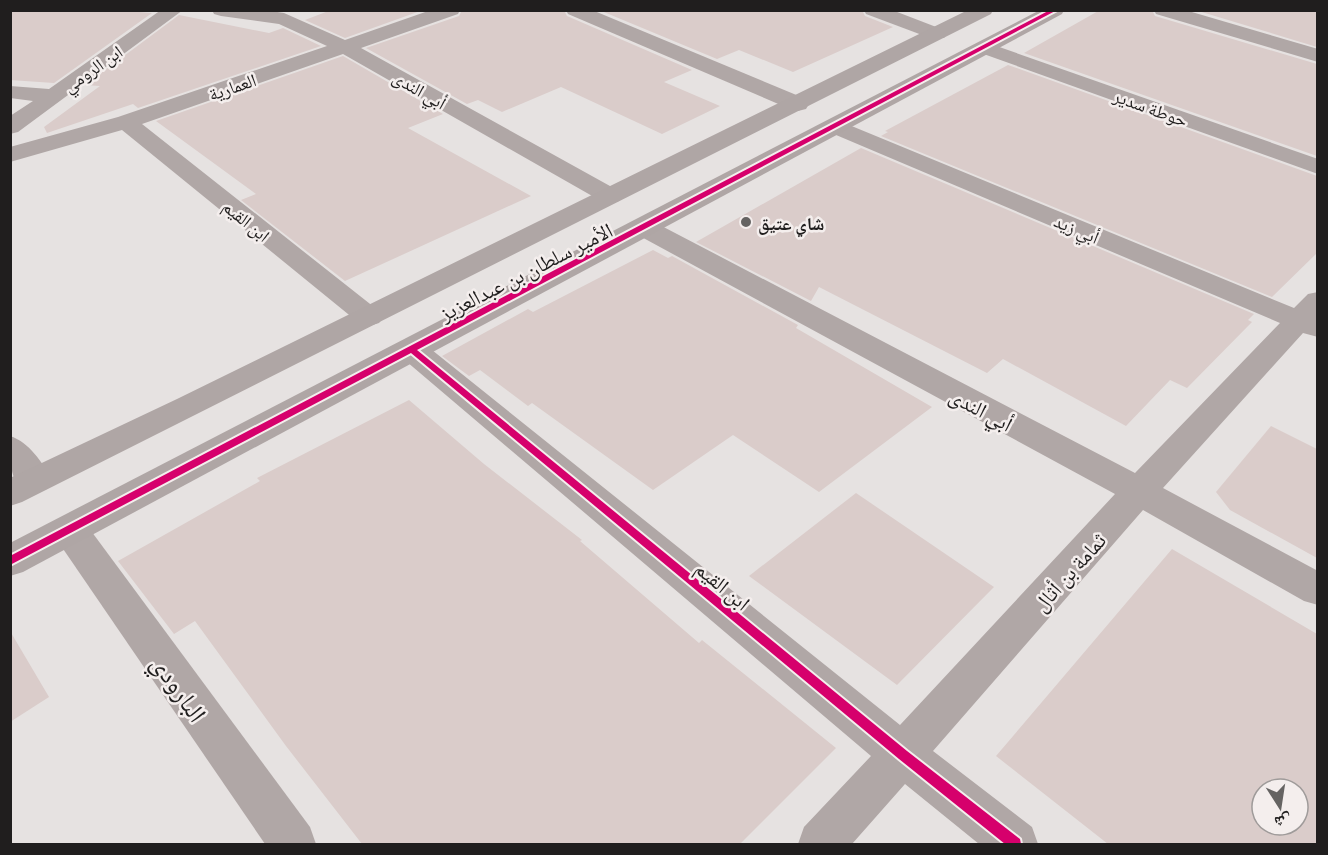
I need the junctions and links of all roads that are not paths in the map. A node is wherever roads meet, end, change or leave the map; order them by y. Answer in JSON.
{"nodes":[{"id":1,"x":174,"y":10,"type":"edge"},
{"id":2,"x":220,"y":10,"type":"edge"},
{"id":3,"x":451,"y":10,"type":"edge"},
{"id":4,"x":575,"y":10,"type":"edge"},
{"id":5,"x":873,"y":10,"type":"edge"},
{"id":6,"x":984,"y":10,"type":"edge"},
{"id":7,"x":1055,"y":10,"type":"edge"},
{"id":8,"x":1163,"y":10,"type":"edge"},
{"id":9,"x":293,"y":15,"type":"edge"},
{"id":10,"x":937,"y":34,"type":"junction"},
{"id":11,"x":347,"y":48,"type":"junction"},
{"id":12,"x":986,"y":48,"type":"junction"},
{"id":13,"x":1317,"y":56,"type":"edge"},
{"id":14,"x":10,"y":92,"type":"edge"},
{"id":15,"x":52,"y":96,"type":"junction"},
{"id":16,"x":798,"y":104,"type":"junction"},
{"id":17,"x":126,"y":122,"type":"junction"},
{"id":18,"x":10,"y":127,"type":"edge"},
{"id":19,"x":837,"y":127,"type":"junction"},
{"id":20,"x":10,"y":155,"type":"edge"},
{"id":21,"x":1317,"y":167,"type":"edge"},
{"id":22,"x":610,"y":196,"type":"junction"},
{"id":23,"x":645,"y":228,"type":"junction"},
{"id":24,"x":1311,"y":316,"type":"edge"},
{"id":25,"x":369,"y":317,"type":"junction"},
{"id":26,"x":411,"y":349,"type":"junction"},
{"id":27,"x":10,"y":448,"type":"edge"},
{"id":28,"x":23,"y":486,"type":"edge"},
{"id":29,"x":1139,"y":491,"type":"junction"},
{"id":30,"x":70,"y":530,"type":"junction"},
{"id":31,"x":10,"y":561,"type":"edge"},
{"id":32,"x":1317,"y":590,"type":"edge"},
{"id":33,"x":903,"y":755,"type":"junction"},
{"id":34,"x":293,"y":844,"type":"edge"},
{"id":35,"x":821,"y":844,"type":"edge"},
{"id":36,"x":1015,"y":844,"type":"edge"}],
"edges":[{"from":1,"to":15,"type":"street","name":"ابن الرومي"},
{"from":2,"to":9,"type":"street","name":"أبي الندى"},
{"from":3,"to":11,"type":"street","name":"العمارية"},
{"from":4,"to":16,"type":"street"},
{"from":5,"to":10,"type":"street"},
{"from":6,"to":10,"type":"street","name":"الأمير سلطان بن عبدالعزيز"},
{"from":7,"to":12,"type":"street","name":"الأمير سلطان بن عبدالعزيز"},
{"from":8,"to":13,"type":"street"},
{"from":9,"to":11,"type":"street","name":"أبي الندى"},
{"from":10,"to":16,"type":"street","name":"الأمير سلطان بن عبدالعزيز"},
{"from":11,"to":17,"type":"street","name":"العمارية"},
{"from":11,"to":22,"type":"street","name":"أبي الندى"},
{"from":12,"to":19,"type":"street","name":"الأمير سلطان بن عبدالعزيز"},
{"from":12,"to":21,"type":"street","name":"حوطة سدير"},
{"from":14,"to":15,"type":"street"},
{"from":15,"to":18,"type":"street","name":"ابن الرومي"},
{"from":16,"to":22,"type":"street","name":"الأمير سلطان بن عبدالعزيز"},
{"from":17,"to":20,"type":"street","name":"العمارية"},
{"from":17,"to":25,"type":"street","name":"ابن القيم"},
{"from":19,"to":23,"type":"street","name":"الأمير سلطان بن عبدالعزيز"},
{"from":19,"to":24,"type":"street","name":"أبي زيد"},
{"from":22,"to":25,"type":"street","name":"الأمير سلطان بن عبدالعزيز"},
{"from":23,"to":26,"type":"street","name":"الأمير سلطان بن عبدالعزيز"},
{"from":23,"to":29,"type":"street","name":"أبي الندى"},
{"from":24,"to":29,"type":"street","name":"ثمامة بن أثال"},
{"from":25,"to":28,"type":"street","name":"الأمير سلطان بن عبدالعزيز"},
{"from":26,"to":30,"type":"street","name":"الأمير سلطان بن عبدالعزيز"},
{"from":26,"to":33,"type":"street","name":"ابن القيم"},
{"from":27,"to":28,"type":"street"},
{"from":29,"to":32,"type":"street","name":"أبي الندى"},
{"from":29,"to":33,"type":"street","name":"ثمامة بن أثال"},
{"from":30,"to":31,"type":"street","name":"الأمير سلطان بن عبدالعزيز"},
{"from":30,"to":34,"type":"street","name":"البارودي"},
{"from":33,"to":35,"type":"street","name":"ثمامة بن أثال"},
{"from":33,"to":36,"type":"street","name":"ابن القيم"}]}
